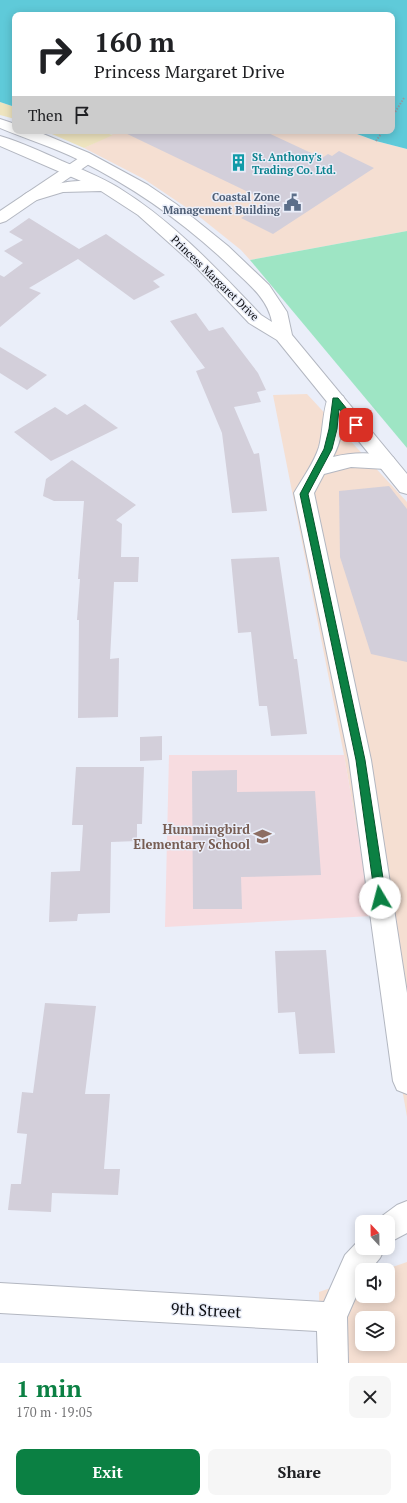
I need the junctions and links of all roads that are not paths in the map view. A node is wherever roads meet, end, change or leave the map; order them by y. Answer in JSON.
{"nodes":[{"id":1,"x":0,"y":123,"type":"edge"},
{"id":2,"x":12,"y":128,"type":"edge"},
{"id":3,"x":31,"y":134,"type":"edge"},
{"id":4,"x":0,"y":141,"type":"edge"},
{"id":5,"x":30,"y":152,"type":"junction"},
{"id":6,"x":87,"y":159,"type":"junction"},
{"id":7,"x":70,"y":170,"type":"junction"},
{"id":8,"x":113,"y":192,"type":"junction"},
{"id":9,"x":30,"y":197,"type":"junction"},
{"id":10,"x":0,"y":218,"type":"edge"},
{"id":11,"x":283,"y":336,"type":"junction"},
{"id":12,"x":336,"y":400,"type":"junction"},
{"id":13,"x":386,"y":462,"type":"junction"},
{"id":14,"x":317,"y":469,"type":"junction"},
{"id":15,"x":407,"y":487,"type":"edge"},
{"id":16,"x":407,"y":1081,"type":"edge"},
{"id":17,"x":407,"y":1215,"type":"edge"},
{"id":18,"x":395,"y":1224,"type":"edge"},
{"id":19,"x":364,"y":1255,"type":"edge"},
{"id":20,"x":0,"y":1298,"type":"edge"},
{"id":21,"x":332,"y":1317,"type":"junction"},
{"id":22,"x":334,"y":1363,"type":"edge"}],
"edges":[{"from":1,"to":2,"type":"main road"},
{"from":3,"to":6,"type":"main road","name":"Princess Margaret Drive"},
{"from":4,"to":5,"type":"main road","name":"Princess Margaret Drive"},
{"from":5,"to":7,"type":"main road","name":"Princess Margaret Drive"},
{"from":5,"to":9,"type":"main road"},
{"from":6,"to":7,"type":"main road"},
{"from":6,"to":11,"type":"main road","name":"Princess Margaret Drive"},
{"from":7,"to":8,"type":"main road","name":"Princess Margaret Drive"},
{"from":7,"to":9,"type":"main road"},
{"from":8,"to":9,"type":"main road"},
{"from":8,"to":11,"type":"main road","name":"Princess Margaret Drive"},
{"from":9,"to":10,"type":"main road"},
{"from":11,"to":12,"type":"main road","name":"Princess Margaret Drive"},
{"from":12,"to":13,"type":"main road","name":"Princess Margaret Drive"},
{"from":12,"to":14,"type":"main road"},
{"from":13,"to":14,"type":"main road"},
{"from":13,"to":15,"type":"main road","name":"Princess Margaret Drive"},
{"from":14,"to":16,"type":"main road"},
{"from":17,"to":18,"type":"main road"},
{"from":19,"to":21,"type":"main road"},
{"from":20,"to":21,"type":"main road","name":"9th Street"},
{"from":21,"to":22,"type":"main road"}]}
